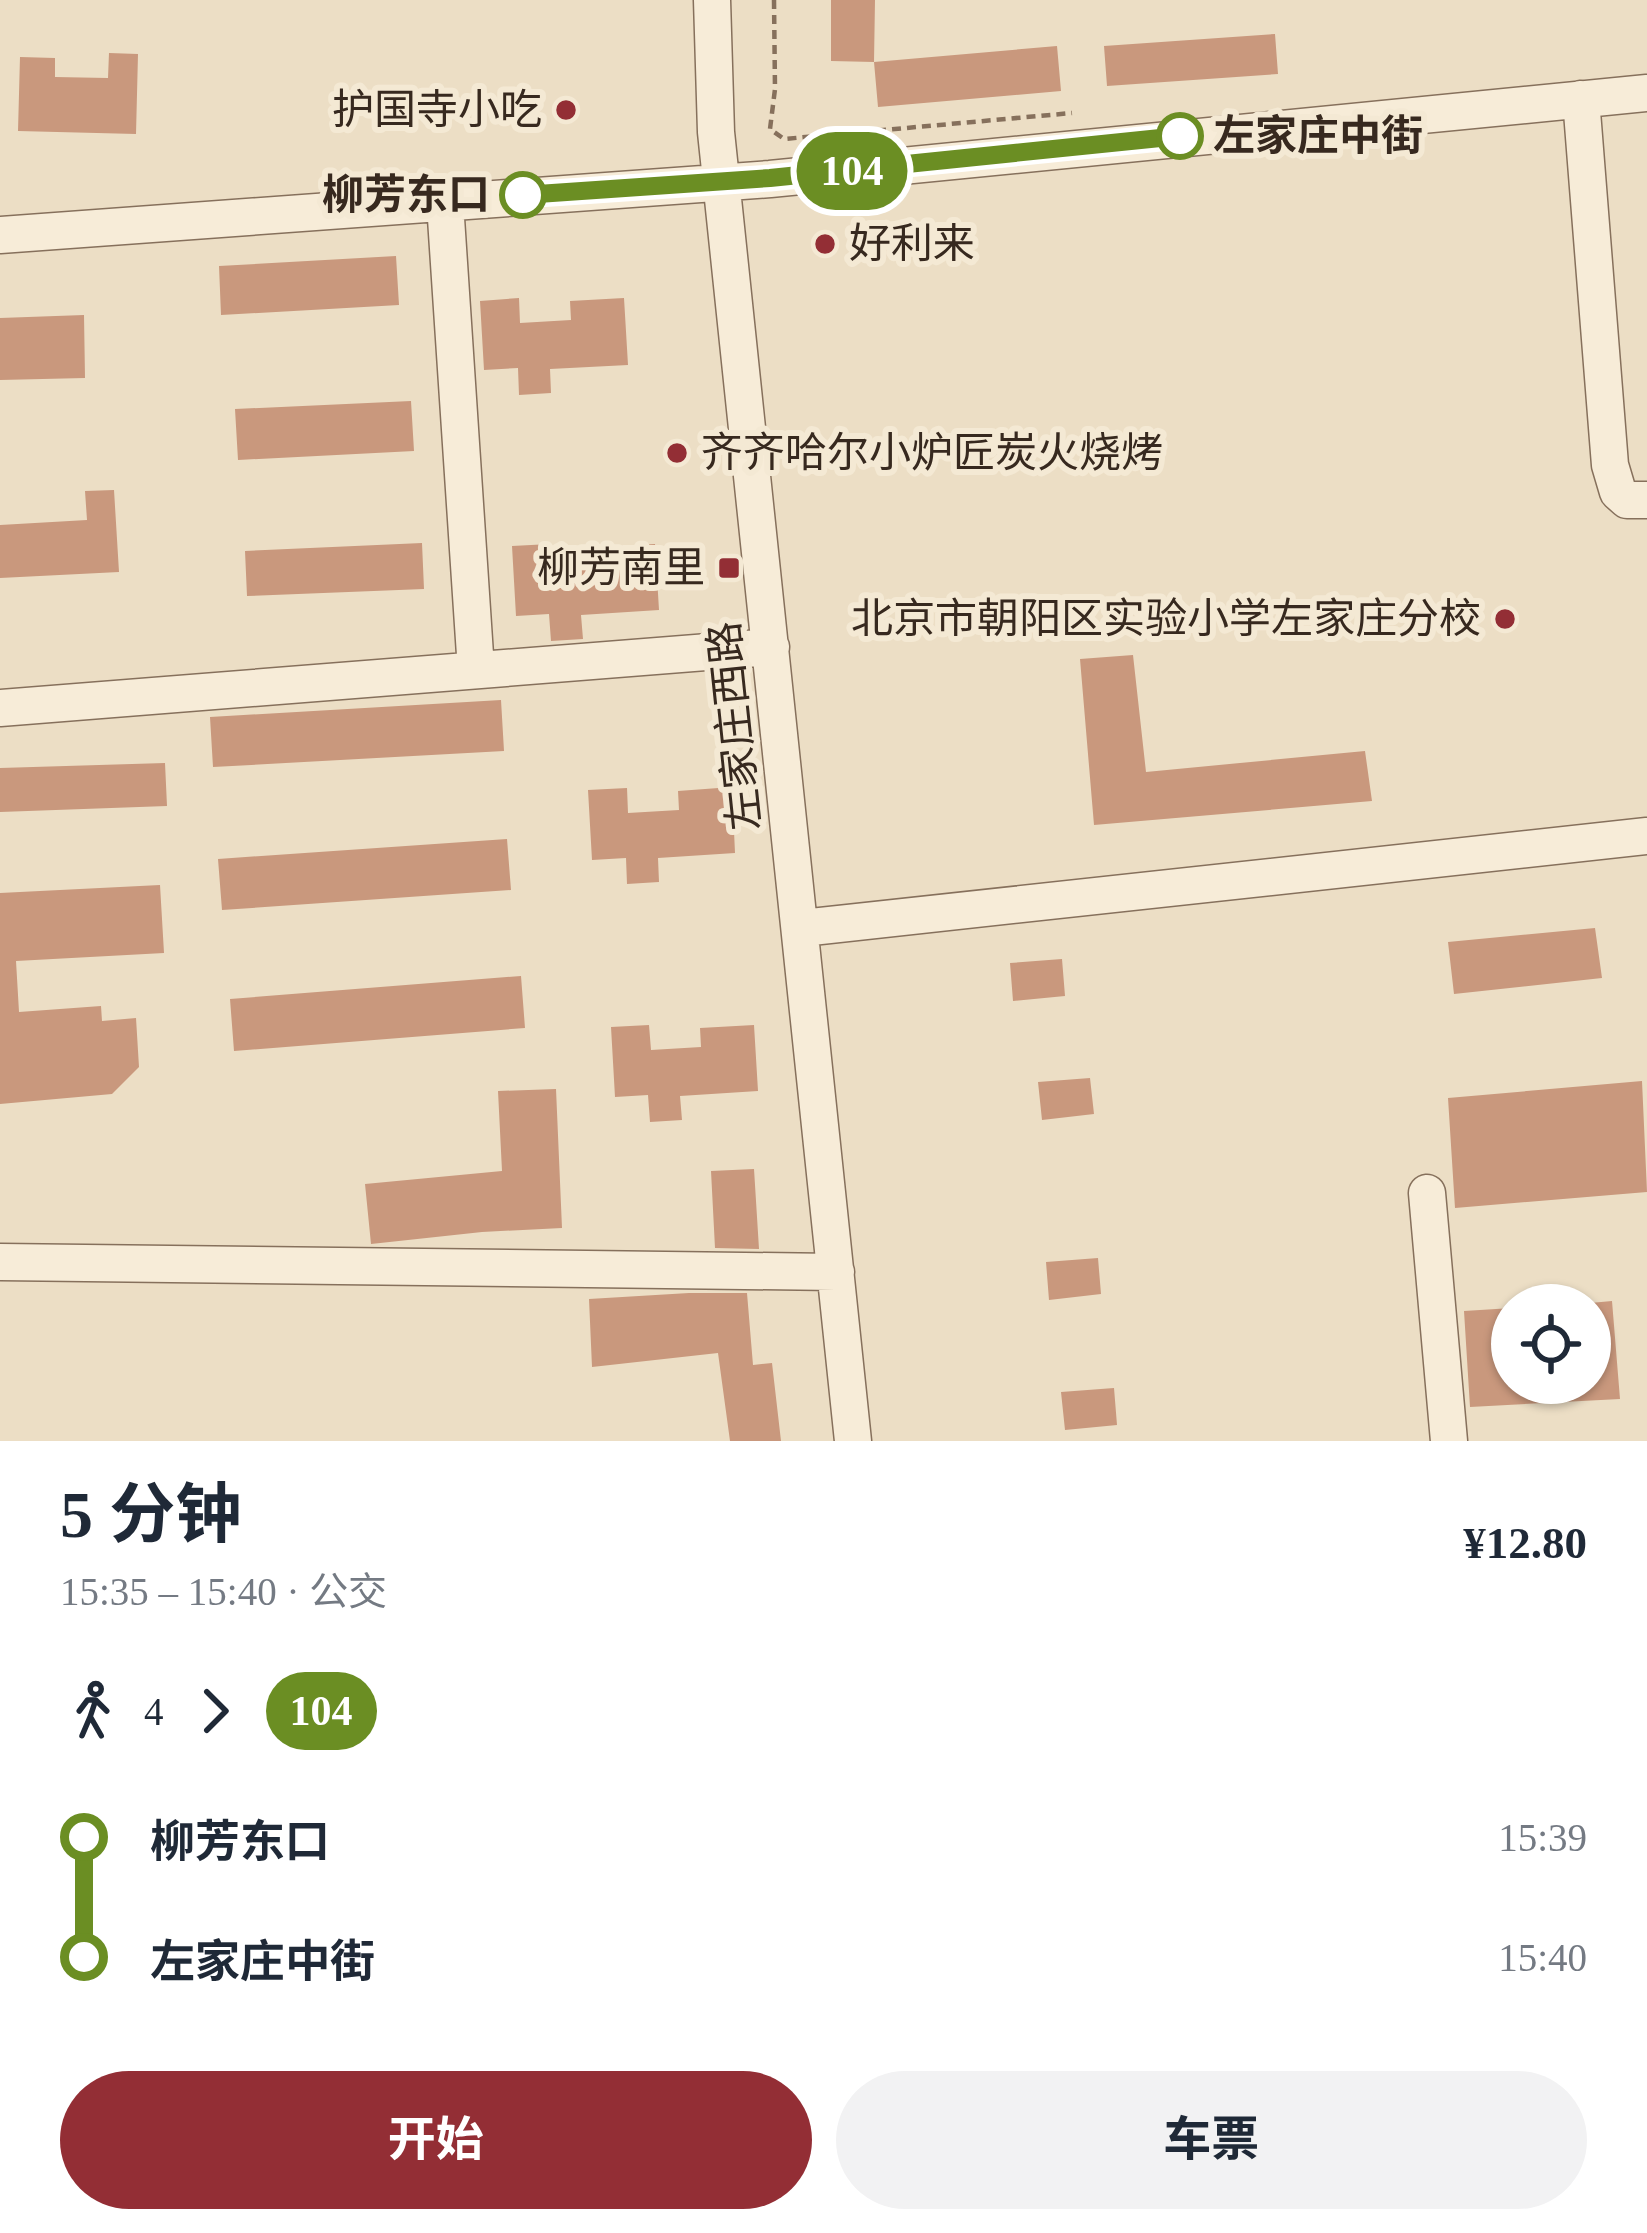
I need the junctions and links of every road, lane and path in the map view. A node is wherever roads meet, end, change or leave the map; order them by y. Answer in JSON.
{"nodes":[{"id":1,"x":712,"y":0,"type":"edge"},
{"id":2,"x":774,"y":0,"type":"edge"},
{"id":3,"x":1647,"y":93,"type":"edge"},
{"id":4,"x":1581,"y":99,"type":"junction"},
{"id":5,"x":1072,"y":113,"type":"dead end"},
{"id":6,"x":722,"y":182,"type":"junction"},
{"id":7,"x":446,"y":203,"type":"junction"},
{"id":8,"x":0,"y":236,"type":"edge"},
{"id":9,"x":1647,"y":500,"type":"edge"},
{"id":10,"x":771,"y":647,"type":"junction"},
{"id":11,"x":476,"y":670,"type":"junction"},
{"id":12,"x":0,"y":708,"type":"edge"},
{"id":13,"x":1647,"y":836,"type":"edge"},
{"id":14,"x":802,"y":928,"type":"junction"},
{"id":15,"x":1427,"y":1193,"type":"dead end"},
{"id":16,"x":0,"y":1262,"type":"edge"},
{"id":17,"x":836,"y":1272,"type":"junction"},
{"id":18,"x":854,"y":1441,"type":"edge"},
{"id":19,"x":1450,"y":1441,"type":"edge"}],
"edges":[{"from":1,"to":6,"type":"street","name":"左家庄西路"},
{"from":2,"to":5,"type":"path"},
{"from":3,"to":4,"type":"street"},
{"from":4,"to":6,"type":"street"},
{"from":4,"to":9,"type":"street"},
{"from":6,"to":7,"type":"street"},
{"from":6,"to":10,"type":"street","name":"左家庄西路"},
{"from":7,"to":8,"type":"street"},
{"from":7,"to":11,"type":"street"},
{"from":10,"to":11,"type":"street"},
{"from":10,"to":14,"type":"street","name":"左家庄西路"},
{"from":11,"to":12,"type":"street"},
{"from":13,"to":14,"type":"street"},
{"from":14,"to":17,"type":"street","name":"左家庄西路"},
{"from":15,"to":19,"type":"street"},
{"from":16,"to":17,"type":"street"},
{"from":17,"to":18,"type":"street","name":"左家庄西路"}]}
